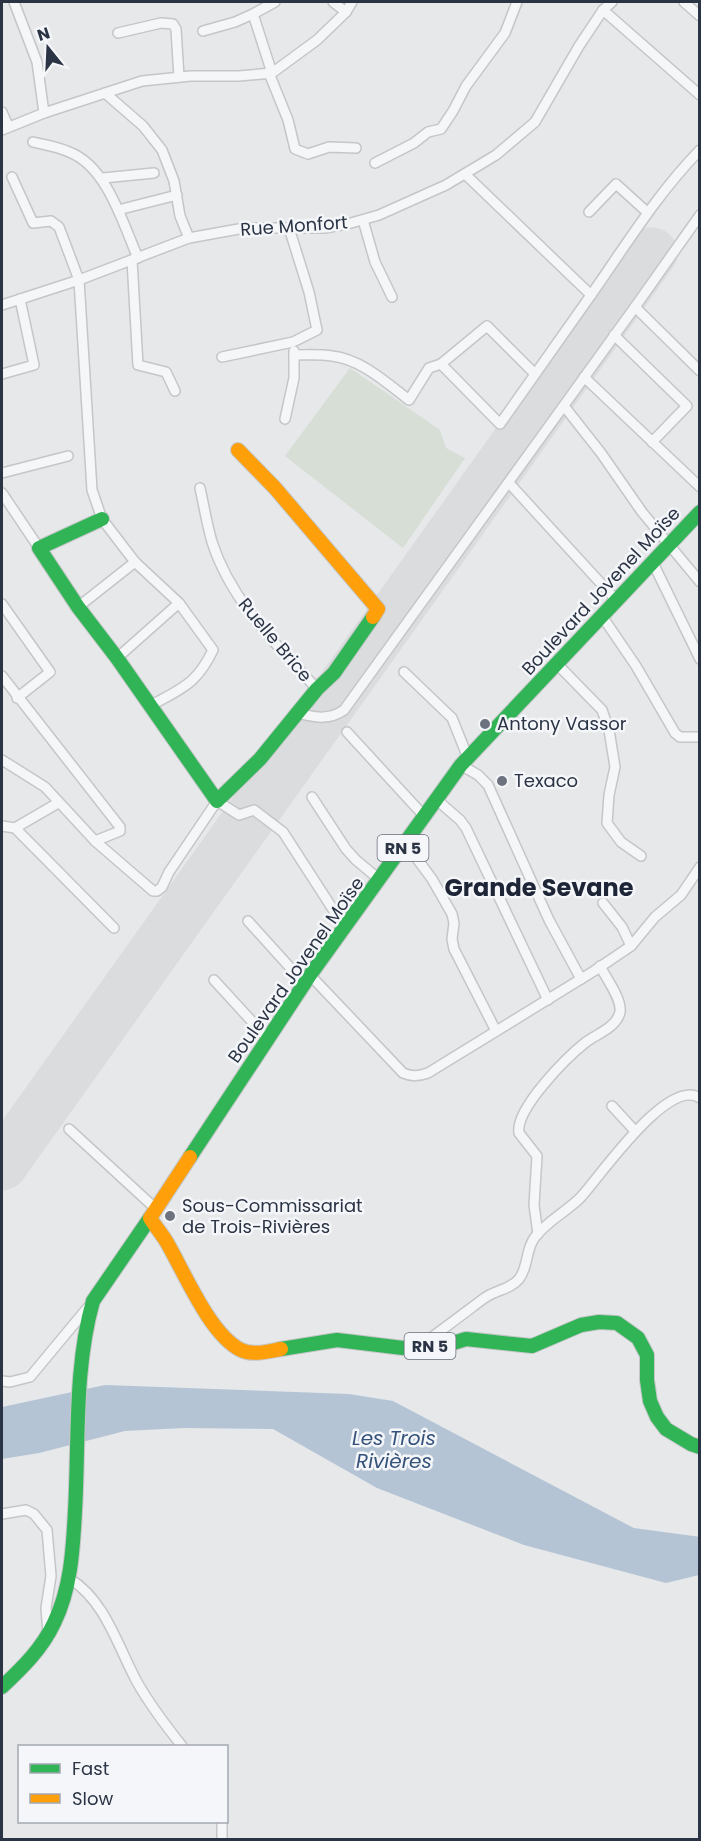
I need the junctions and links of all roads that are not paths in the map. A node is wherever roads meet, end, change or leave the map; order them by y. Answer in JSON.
{"nodes":[{"id":1,"x":14,"y":2,"type":"edge"},
{"id":2,"x":275,"y":2,"type":"edge"},
{"id":3,"x":333,"y":2,"type":"edge"},
{"id":4,"x":352,"y":2,"type":"edge"},
{"id":5,"x":518,"y":2,"type":"edge"},
{"id":6,"x":612,"y":2,"type":"edge"},
{"id":7,"x":684,"y":2,"type":"edge"},
{"id":8,"x":603,"y":10,"type":"junction"},
{"id":9,"x":346,"y":12,"type":"junction"},
{"id":10,"x":253,"y":14,"type":"junction"},
{"id":11,"x":699,"y":16,"type":"edge"},
{"id":12,"x":204,"y":31,"type":"dead end"},
{"id":13,"x":118,"y":33,"type":"dead end"},
{"id":14,"x":271,"y":73,"type":"junction"},
{"id":15,"x":179,"y":77,"type":"junction"},
{"id":16,"x":105,"y":93,"type":"junction"},
{"id":17,"x":699,"y":95,"type":"edge"},
{"id":18,"x":2,"y":111,"type":"edge"},
{"id":19,"x":44,"y":113,"type":"junction"},
{"id":20,"x":5,"y":128,"type":"edge"},
{"id":21,"x":33,"y":142,"type":"dead end"},
{"id":22,"x":356,"y":148,"type":"dead end"},
{"id":23,"x":699,"y":150,"type":"edge"},
{"id":24,"x":375,"y":163,"type":"dead end"},
{"id":25,"x":154,"y":173,"type":"dead end"},
{"id":26,"x":466,"y":175,"type":"junction"},
{"id":27,"x":12,"y":177,"type":"dead end"},
{"id":28,"x":103,"y":178,"type":"junction"},
{"id":29,"x":177,"y":195,"type":"junction"},
{"id":30,"x":118,"y":210,"type":"junction"},
{"id":31,"x":590,"y":212,"type":"dead end"},
{"id":32,"x":647,"y":212,"type":"junction"},
{"id":33,"x":699,"y":215,"type":"edge"},
{"id":34,"x":363,"y":220,"type":"junction"},
{"id":35,"x":289,"y":228,"type":"junction"},
{"id":36,"x":189,"y":238,"type":"junction"},
{"id":37,"x":135,"y":259,"type":"junction"},
{"id":38,"x":79,"y":280,"type":"junction"},
{"id":39,"x":591,"y":295,"type":"junction"},
{"id":40,"x":392,"y":297,"type":"dead end"},
{"id":41,"x":20,"y":299,"type":"junction"},
{"id":42,"x":2,"y":305,"type":"edge"},
{"id":43,"x":635,"y":307,"type":"junction"},
{"id":44,"x":614,"y":335,"type":"junction"},
{"id":45,"x":293,"y":342,"type":"junction"},
{"id":46,"x":294,"y":355,"type":"junction"},
{"id":47,"x":222,"y":357,"type":"dead end"},
{"id":48,"x":441,"y":364,"type":"junction"},
{"id":49,"x":699,"y":371,"type":"edge"},
{"id":50,"x":2,"y":374,"type":"edge"},
{"id":51,"x":535,"y":374,"type":"junction"},
{"id":52,"x":584,"y":377,"type":"junction"},
{"id":53,"x":175,"y":392,"type":"dead end"},
{"id":54,"x":564,"y":406,"type":"junction"},
{"id":55,"x":285,"y":419,"type":"dead end"},
{"id":56,"x":652,"y":442,"type":"junction"},
{"id":57,"x":238,"y":450,"type":"dead end"},
{"id":58,"x":68,"y":456,"type":"dead end"},
{"id":59,"x":2,"y":473,"type":"edge"},
{"id":60,"x":508,"y":483,"type":"junction"},
{"id":61,"x":699,"y":487,"type":"edge"},
{"id":62,"x":200,"y":488,"type":"dead end"},
{"id":63,"x":2,"y":493,"type":"edge"},
{"id":64,"x":699,"y":512,"type":"edge"},
{"id":65,"x":102,"y":519,"type":"junction"},
{"id":66,"x":670,"y":545,"type":"junction"},
{"id":67,"x":39,"y":548,"type":"junction"},
{"id":68,"x":135,"y":562,"type":"junction"},
{"id":69,"x":653,"y":563,"type":"junction"},
{"id":70,"x":699,"y":582,"type":"edge"},
{"id":71,"x":617,"y":601,"type":"junction"},
{"id":72,"x":179,"y":603,"type":"junction"},
{"id":73,"x":2,"y":604,"type":"edge"},
{"id":74,"x":78,"y":607,"type":"junction"},
{"id":75,"x":602,"y":616,"type":"junction"},
{"id":76,"x":117,"y":658,"type":"junction"},
{"id":77,"x":699,"y":659,"type":"edge"},
{"id":78,"x":557,"y":664,"type":"junction"},
{"id":79,"x":404,"y":672,"type":"dead end"},
{"id":80,"x":2,"y":676,"type":"edge"},
{"id":81,"x":317,"y":689,"type":"junction"},
{"id":82,"x":17,"y":698,"type":"junction"},
{"id":83,"x":150,"y":706,"type":"junction"},
{"id":84,"x":297,"y":713,"type":"junction"},
{"id":85,"x":347,"y":732,"type":"dead end"},
{"id":86,"x":699,"y":737,"type":"edge"},
{"id":87,"x":2,"y":760,"type":"edge"},
{"id":88,"x":464,"y":761,"type":"junction"},
{"id":89,"x":312,"y":797,"type":"dead end"},
{"id":90,"x":437,"y":800,"type":"junction"},
{"id":91,"x":217,"y":801,"type":"junction"},
{"id":92,"x":58,"y":802,"type":"junction"},
{"id":93,"x":425,"y":817,"type":"junction"},
{"id":94,"x":2,"y":826,"type":"edge"},
{"id":95,"x":15,"y":828,"type":"junction"},
{"id":96,"x":95,"y":841,"type":"junction"},
{"id":97,"x":406,"y":844,"type":"junction"},
{"id":98,"x":641,"y":856,"type":"dead end"},
{"id":99,"x":699,"y":867,"type":"edge"},
{"id":100,"x":380,"y":880,"type":"junction"},
{"id":101,"x":603,"y":903,"type":"dead end"},
{"id":102,"x":248,"y":921,"type":"dead end"},
{"id":103,"x":114,"y":928,"type":"dead end"},
{"id":104,"x":345,"y":928,"type":"junction"},
{"id":105,"x":630,"y":946,"type":"junction"},
{"id":106,"x":600,"y":966,"type":"junction"},
{"id":107,"x":581,"y":979,"type":"junction"},
{"id":108,"x":214,"y":980,"type":"dead end"},
{"id":109,"x":308,"y":980,"type":"junction"},
{"id":110,"x":548,"y":1000,"type":"junction"},
{"id":111,"x":496,"y":1030,"type":"junction"},
{"id":112,"x":269,"y":1040,"type":"junction"},
{"id":113,"x":698,"y":1095,"type":"edge"},
{"id":114,"x":612,"y":1106,"type":"dead end"},
{"id":115,"x":69,"y":1129,"type":"dead end"},
{"id":116,"x":635,"y":1131,"type":"junction"},
{"id":117,"x":153,"y":1213,"type":"junction"},
{"id":118,"x":538,"y":1234,"type":"junction"},
{"id":119,"x":93,"y":1301,"type":"junction"},
{"id":120,"x":419,"y":1347,"type":"junction"},
{"id":121,"x":2,"y":1381,"type":"edge"},
{"id":122,"x":699,"y":1447,"type":"edge"},
{"id":123,"x":2,"y":1514,"type":"edge"},
{"id":124,"x":70,"y":1579,"type":"junction"},
{"id":125,"x":48,"y":1634,"type":"junction"},
{"id":126,"x":2,"y":1686,"type":"edge"},
{"id":127,"x":181,"y":1745,"type":"edge"},
{"id":128,"x":222,"y":1823,"type":"edge"},
{"id":129,"x":222,"y":1839,"type":"edge"}],
"edges":[{"from":1,"to":19,"type":"street"},
{"from":2,"to":10,"type":"street"},
{"from":3,"to":9,"type":"street"},
{"from":4,"to":9,"type":"street"},
{"from":5,"to":24,"type":"street"},
{"from":6,"to":8,"type":"street","name":"Rue Monfort"},
{"from":7,"to":11,"type":"street"},
{"from":8,"to":17,"type":"street"},
{"from":8,"to":26,"type":"street","name":"Rue Monfort"},
{"from":9,"to":14,"type":"street"},
{"from":10,"to":12,"type":"street"},
{"from":10,"to":14,"type":"street"},
{"from":13,"to":15,"type":"street"},
{"from":14,"to":15,"type":"street"},
{"from":14,"to":22,"type":"street"},
{"from":15,"to":16,"type":"street"},
{"from":16,"to":19,"type":"street"},
{"from":16,"to":29,"type":"street"},
{"from":18,"to":20,"type":"street"},
{"from":19,"to":20,"type":"street"},
{"from":21,"to":28,"type":"street"},
{"from":23,"to":32,"type":"street"},
{"from":25,"to":28,"type":"street"},
{"from":26,"to":34,"type":"street","name":"Rue Monfort"},
{"from":26,"to":39,"type":"street"},
{"from":27,"to":38,"type":"street"},
{"from":28,"to":30,"type":"street"},
{"from":29,"to":30,"type":"street"},
{"from":29,"to":36,"type":"street"},
{"from":30,"to":37,"type":"street"},
{"from":31,"to":32,"type":"street"},
{"from":32,"to":39,"type":"street"},
{"from":33,"to":43,"type":"street"},
{"from":34,"to":35,"type":"street","name":"Rue Monfort"},
{"from":34,"to":40,"type":"street"},
{"from":35,"to":36,"type":"street","name":"Rue Monfort"},
{"from":35,"to":45,"type":"street"},
{"from":36,"to":37,"type":"street","name":"Rue Monfort"},
{"from":37,"to":38,"type":"street","name":"Rue Monfort"},
{"from":37,"to":53,"type":"street"},
{"from":38,"to":41,"type":"street","name":"Rue Monfort"},
{"from":38,"to":65,"type":"street"},
{"from":39,"to":51,"type":"street"},
{"from":41,"to":42,"type":"street","name":"Rue Monfort"},
{"from":41,"to":50,"type":"street"},
{"from":43,"to":44,"type":"street"},
{"from":43,"to":49,"type":"street"},
{"from":44,"to":52,"type":"street"},
{"from":44,"to":56,"type":"street"},
{"from":45,"to":46,"type":"street"},
{"from":45,"to":47,"type":"street"},
{"from":46,"to":48,"type":"street"},
{"from":46,"to":55,"type":"street"},
{"from":48,"to":51,"type":"street"},
{"from":48,"to":51,"type":"street"},
{"from":52,"to":54,"type":"street"},
{"from":52,"to":56,"type":"street"},
{"from":54,"to":60,"type":"street"},
{"from":54,"to":66,"type":"street"},
{"from":56,"to":61,"type":"street"},
{"from":57,"to":81,"type":"main road"},
{"from":58,"to":59,"type":"street"},
{"from":60,"to":71,"type":"street"},
{"from":60,"to":84,"type":"street"},
{"from":62,"to":81,"type":"street","name":"Ruelle Brice"},
{"from":63,"to":67,"type":"street"},
{"from":64,"to":66,"type":"main road","name":"Boulevard Jovenel Moïse","number":"RN 5"},
{"from":65,"to":67,"type":"main road"},
{"from":65,"to":68,"type":"street"},
{"from":66,"to":69,"type":"main road","name":"Boulevard Jovenel Moïse","number":"RN 5"},
{"from":66,"to":70,"type":"street"},
{"from":67,"to":74,"type":"main road"},
{"from":68,"to":72,"type":"street"},
{"from":68,"to":74,"type":"street"},
{"from":69,"to":71,"type":"main road","name":"Boulevard Jovenel Moïse","number":"RN 5"},
{"from":69,"to":77,"type":"street"},
{"from":71,"to":75,"type":"main road","name":"Boulevard Jovenel Moïse","number":"RN 5"},
{"from":72,"to":76,"type":"street"},
{"from":72,"to":83,"type":"street"},
{"from":73,"to":82,"type":"street"},
{"from":74,"to":76,"type":"main road"},
{"from":75,"to":78,"type":"main road","name":"Boulevard Jovenel Moïse","number":"RN 5"},
{"from":75,"to":86,"type":"street"},
{"from":76,"to":83,"type":"main road"},
{"from":78,"to":88,"type":"main road","name":"Boulevard Jovenel Moïse","number":"RN 5"},
{"from":78,"to":98,"type":"street"},
{"from":79,"to":88,"type":"street"},
{"from":80,"to":82,"type":"street"},
{"from":81,"to":84,"type":"main road"},
{"from":82,"to":96,"type":"street"},
{"from":83,"to":91,"type":"main road"},
{"from":84,"to":91,"type":"main road"},
{"from":85,"to":93,"type":"street"},
{"from":87,"to":92,"type":"street"},
{"from":88,"to":90,"type":"main road","name":"Boulevard Jovenel Moïse","number":"RN 5"},
{"from":88,"to":107,"type":"street"},
{"from":89,"to":100,"type":"street"},
{"from":90,"to":93,"type":"main road","name":"Boulevard Jovenel Moïse","number":"RN 5"},
{"from":90,"to":110,"type":"street"},
{"from":91,"to":96,"type":"street"},
{"from":91,"to":104,"type":"street"},
{"from":92,"to":95,"type":"street"},
{"from":92,"to":96,"type":"street"},
{"from":93,"to":97,"type":"main road","name":"Boulevard Jovenel Moïse","number":"RN 5"},
{"from":94,"to":95,"type":"street"},
{"from":95,"to":103,"type":"street"},
{"from":97,"to":100,"type":"main road","name":"Boulevard Jovenel Moïse","number":"RN 5"},
{"from":97,"to":111,"type":"street"},
{"from":99,"to":105,"type":"street"},
{"from":100,"to":104,"type":"main road","name":"Boulevard Jovenel Moïse","number":"RN 5"},
{"from":101,"to":105,"type":"street"},
{"from":102,"to":109,"type":"street"},
{"from":104,"to":109,"type":"main road","name":"Boulevard Jovenel Moïse","number":"RN 5"},
{"from":105,"to":106,"type":"street"},
{"from":106,"to":107,"type":"street"},
{"from":106,"to":118,"type":"street"},
{"from":107,"to":110,"type":"street"},
{"from":108,"to":112,"type":"street"},
{"from":109,"to":111,"type":"street"},
{"from":109,"to":112,"type":"main road","name":"Boulevard Jovenel Moïse","number":"RN 5"},
{"from":110,"to":111,"type":"street"},
{"from":112,"to":117,"type":"main road","name":"Boulevard Jovenel Moïse","number":"RN 5"},
{"from":113,"to":116,"type":"street"},
{"from":114,"to":116,"type":"street"},
{"from":115,"to":117,"type":"street"},
{"from":116,"to":118,"type":"street"},
{"from":117,"to":119,"type":"main road","name":"Boulevard Jovenel Moïse"},
{"from":117,"to":120,"type":"main road","number":"RN 5"},
{"from":118,"to":120,"type":"street"},
{"from":119,"to":121,"type":"street"},
{"from":119,"to":124,"type":"main road"},
{"from":120,"to":122,"type":"main road","number":"RN 5"},
{"from":123,"to":125,"type":"street"},
{"from":124,"to":125,"type":"main road"},
{"from":124,"to":127,"type":"street"},
{"from":125,"to":126,"type":"main road"},
{"from":128,"to":129,"type":"street"}]}
